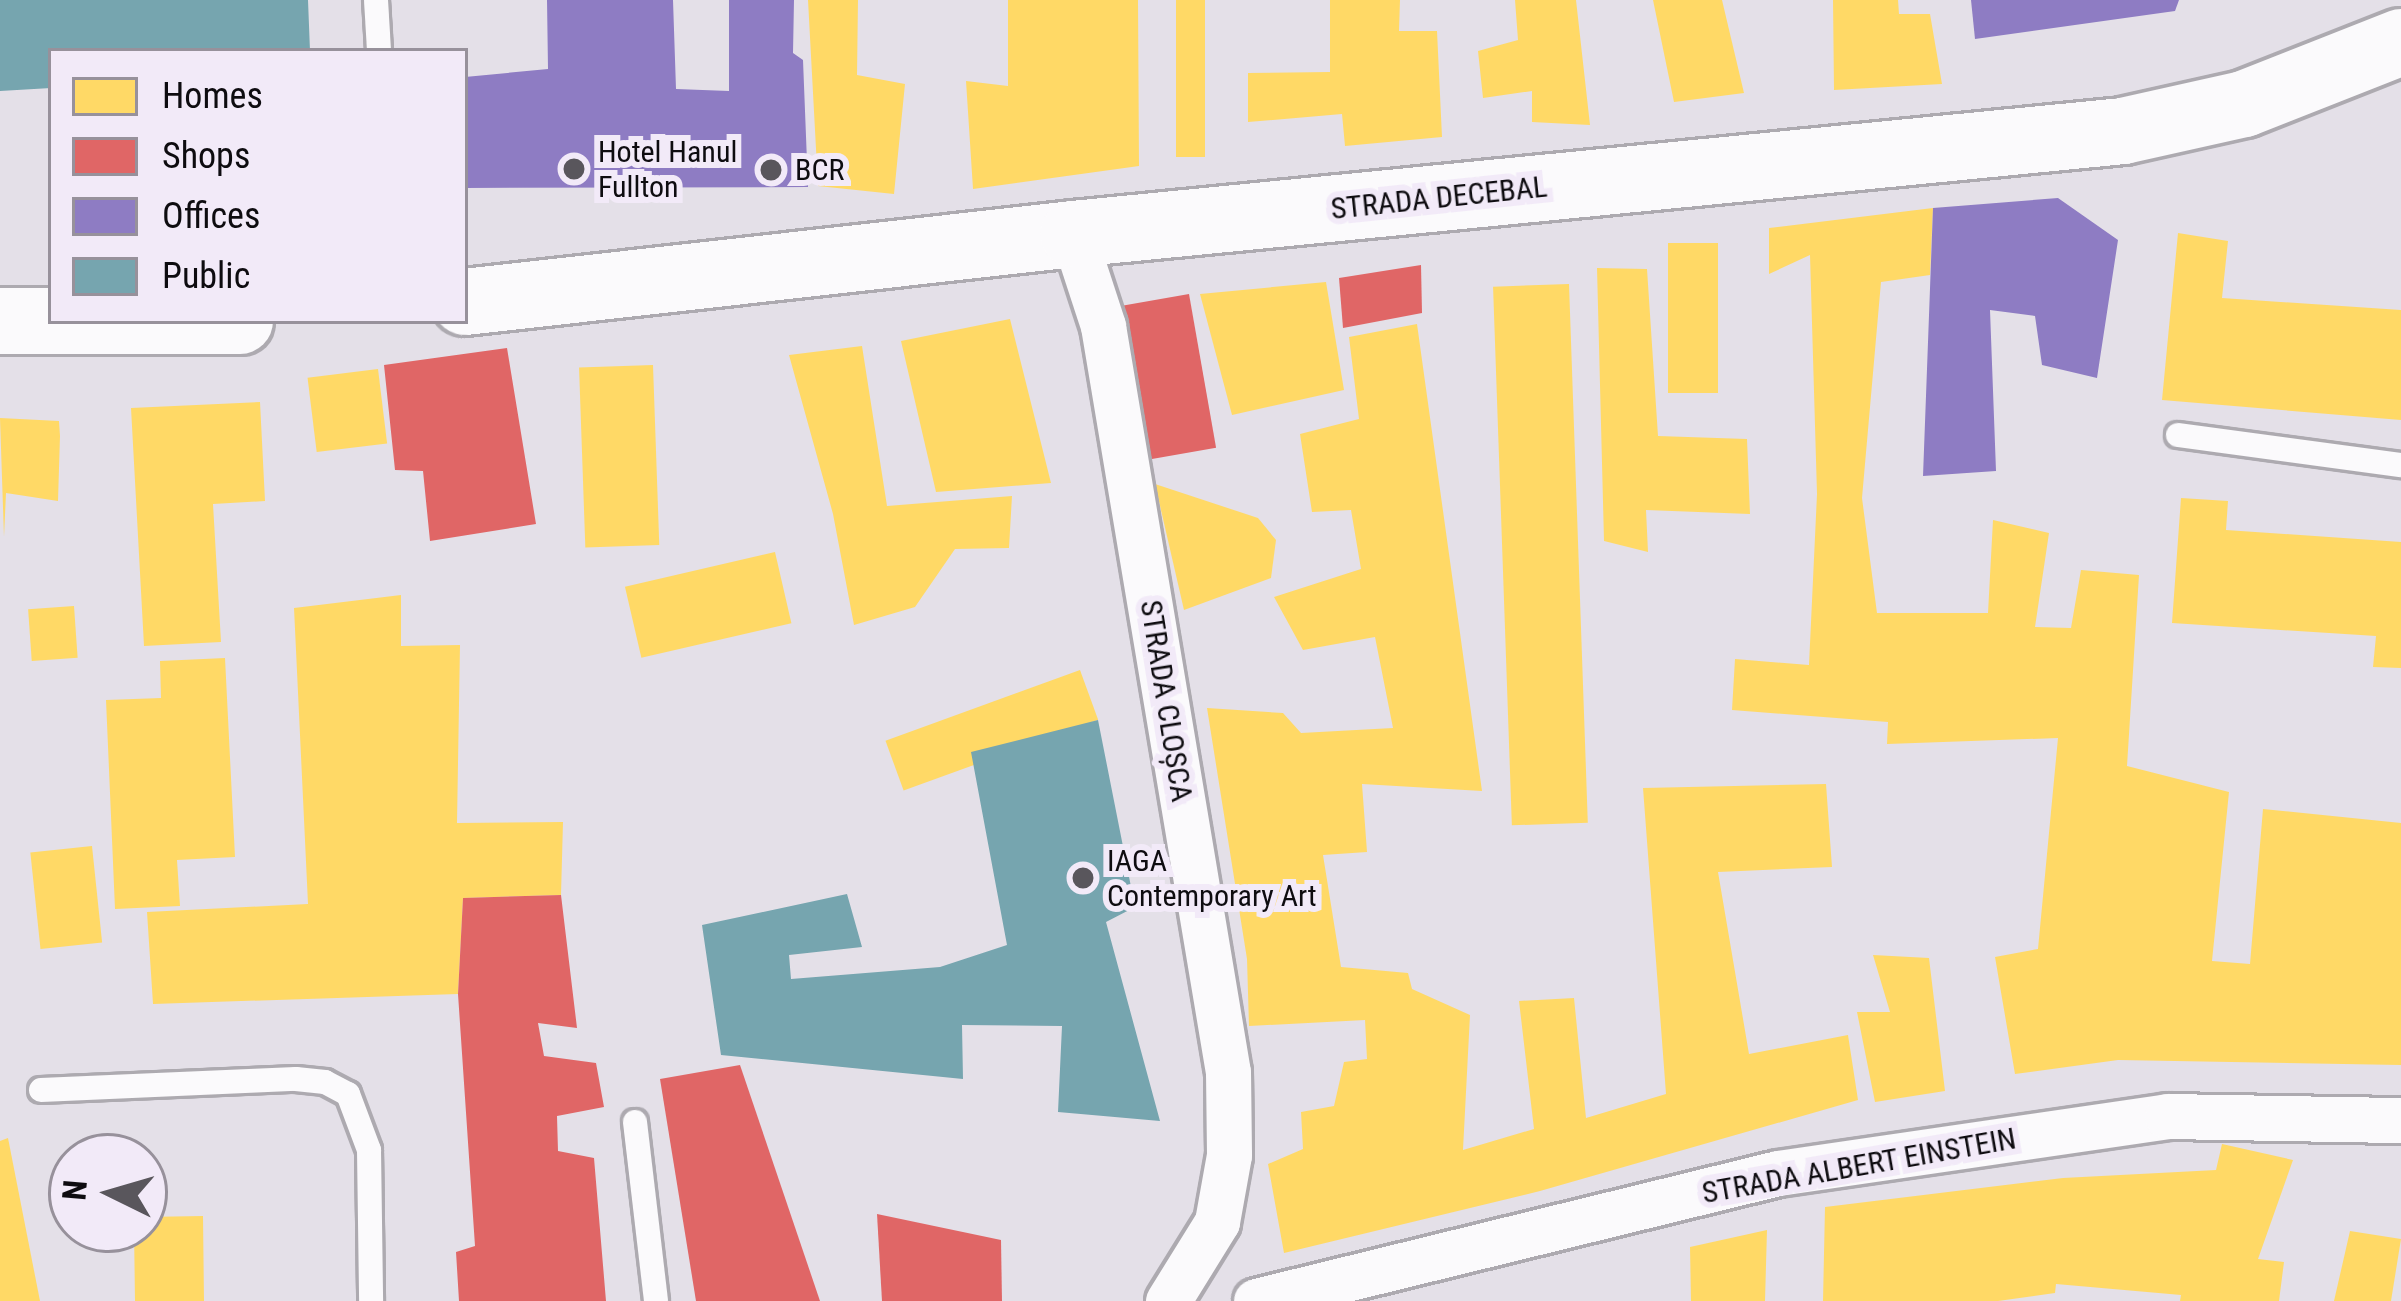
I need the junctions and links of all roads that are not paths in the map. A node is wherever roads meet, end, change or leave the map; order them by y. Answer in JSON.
{"nodes":[{"id":1,"x":376,"y":0,"type":"edge"},
{"id":2,"x":2383,"y":0,"type":"edge"},
{"id":3,"x":2401,"y":17,"type":"edge"},
{"id":4,"x":2401,"y":41,"type":"edge"},
{"id":5,"x":379,"y":48,"type":"edge"},
{"id":6,"x":1073,"y":234,"type":"junction"},
{"id":7,"x":468,"y":302,"type":"edge"},
{"id":8,"x":0,"y":321,"type":"edge"},
{"id":9,"x":48,"y":321,"type":"edge"},
{"id":10,"x":2178,"y":435,"type":"dead end"},
{"id":11,"x":2401,"y":465,"type":"edge"},
{"id":12,"x":40,"y":1090,"type":"dead end"},
{"id":13,"x":2401,"y":1120,"type":"edge"},
{"id":14,"x":635,"y":1122,"type":"dead end"},
{"id":15,"x":371,"y":1301,"type":"edge"},
{"id":16,"x":656,"y":1301,"type":"edge"},
{"id":17,"x":1168,"y":1301,"type":"edge"},
{"id":18,"x":1256,"y":1301,"type":"edge"}],
"edges":[{"from":1,"to":5,"type":"lane"},
{"from":2,"to":3,"type":"street"},
{"from":4,"to":6,"type":"street","name":"STRADA DECEBAL"},
{"from":6,"to":7,"type":"street","name":"STRADA DECEBAL"},
{"from":6,"to":17,"type":"street","name":"STRADA CLOȘCA"},
{"from":8,"to":9,"type":"street"},
{"from":10,"to":11,"type":"lane"},
{"from":12,"to":15,"type":"lane"},
{"from":13,"to":18,"type":"street","name":"STRADA ALBERT EINSTEIN"},
{"from":14,"to":16,"type":"lane"}]}
